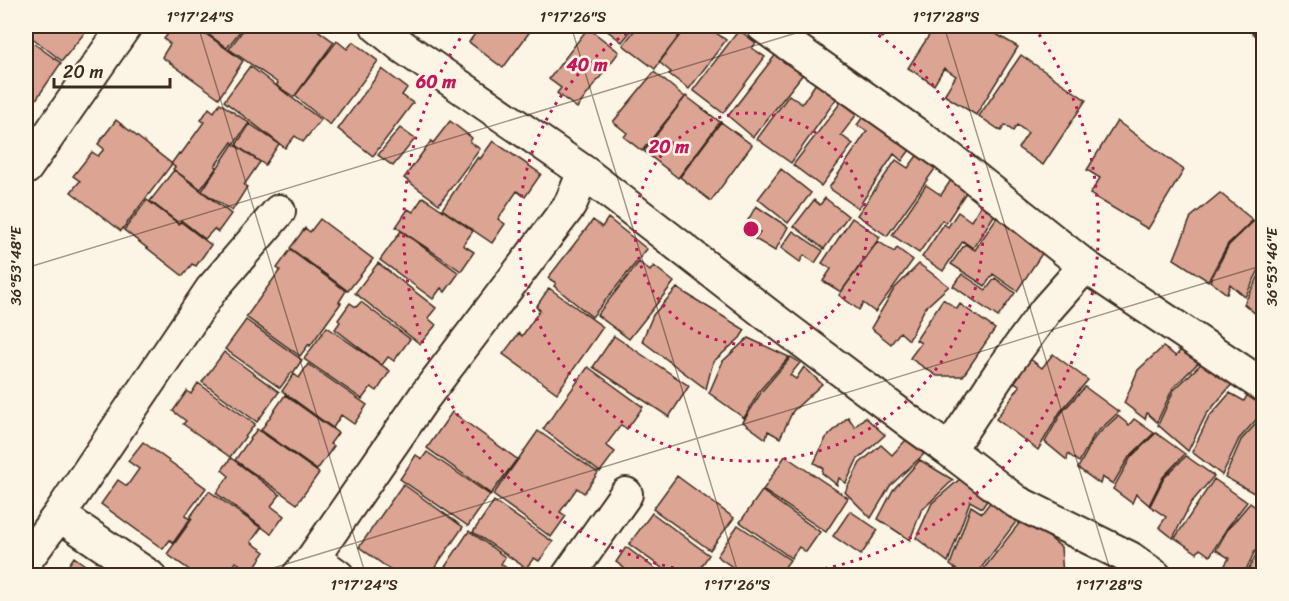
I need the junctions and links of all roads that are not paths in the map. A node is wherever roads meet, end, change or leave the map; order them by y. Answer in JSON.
{"nodes":[{"id":1,"x":125,"y":26,"type":"edge"},
{"id":2,"x":376,"y":26,"type":"edge"},
{"id":3,"x":763,"y":26,"type":"edge"},
{"id":4,"x":1258,"y":26,"type":"edge"},
{"id":5,"x":1263,"y":30,"type":"edge"},
{"id":6,"x":410,"y":36,"type":"edge"},
{"id":7,"x":26,"y":168,"type":"edge"},
{"id":8,"x":584,"y":172,"type":"junction"},
{"id":9,"x":279,"y":211,"type":"dead end"},
{"id":10,"x":1085,"y":266,"type":"junction"},
{"id":11,"x":1263,"y":386,"type":"edge"},
{"id":12,"x":949,"y":450,"type":"junction"},
{"id":13,"x":626,"y":494,"type":"dead end"},
{"id":14,"x":59,"y":515,"type":"junction"},
{"id":15,"x":26,"y":560,"type":"edge"},
{"id":16,"x":305,"y":567,"type":"edge"},
{"id":17,"x":1134,"y":570,"type":"edge"},
{"id":18,"x":149,"y":576,"type":"edge"},
{"id":19,"x":338,"y":576,"type":"edge"},
{"id":20,"x":568,"y":576,"type":"edge"}],
"edges":[{"from":1,"to":7,"type":"street"},
{"from":2,"to":6,"type":"street"},
{"from":3,"to":10,"type":"street"},
{"from":4,"to":5,"type":"lane"},
{"from":6,"to":8,"type":"street"},
{"from":8,"to":12,"type":"street"},
{"from":8,"to":16,"type":"street"},
{"from":9,"to":14,"type":"street"},
{"from":10,"to":11,"type":"street"},
{"from":10,"to":12,"type":"street"},
{"from":12,"to":17,"type":"street"},
{"from":13,"to":20,"type":"street"},
{"from":14,"to":15,"type":"street"},
{"from":14,"to":18,"type":"street"},
{"from":16,"to":19,"type":"street"}]}
